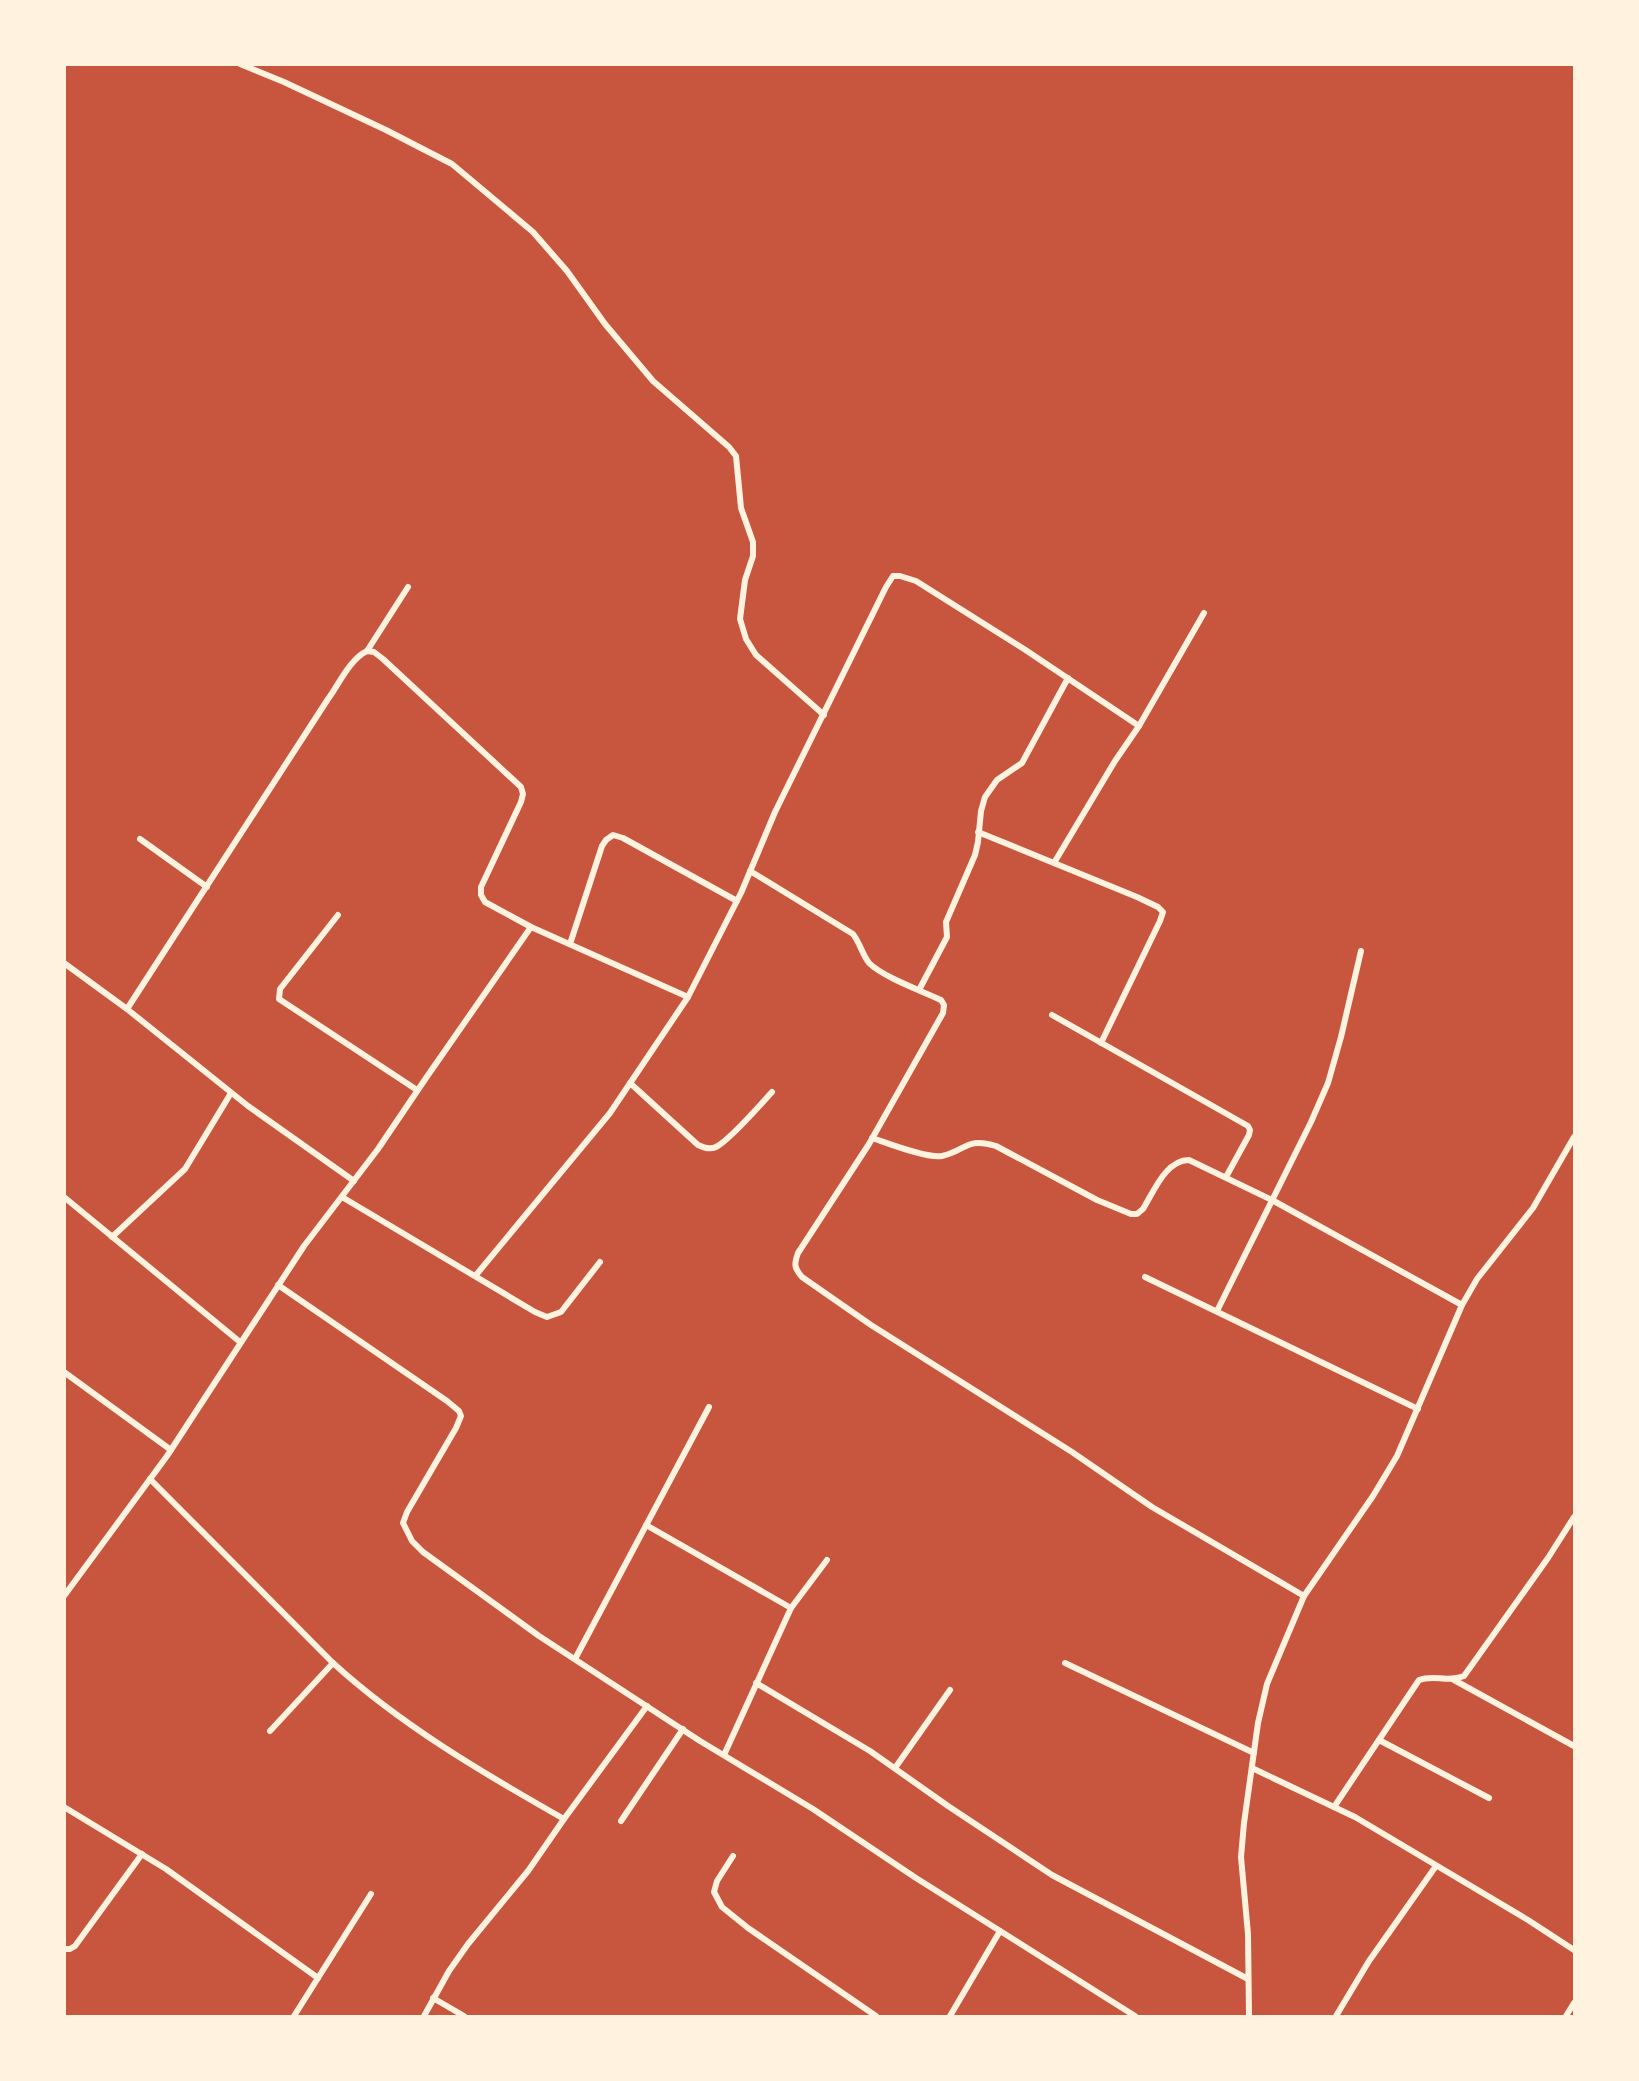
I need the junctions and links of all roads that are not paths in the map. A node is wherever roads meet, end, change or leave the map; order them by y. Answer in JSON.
{"nodes":[{"id":1,"x":240,"y":64,"type":"edge"},
{"id":2,"x":408,"y":587,"type":"dead end"},
{"id":3,"x":1204,"y":613,"type":"dead end"},
{"id":4,"x":367,"y":651,"type":"junction"},
{"id":5,"x":1068,"y":678,"type":"junction"},
{"id":6,"x":824,"y":715,"type":"junction"},
{"id":7,"x":1139,"y":726,"type":"junction"},
{"id":8,"x":978,"y":832,"type":"junction"},
{"id":9,"x":140,"y":839,"type":"dead end"},
{"id":10,"x":1054,"y":863,"type":"junction"},
{"id":11,"x":750,"y":871,"type":"junction"},
{"id":12,"x":207,"y":887,"type":"junction"},
{"id":13,"x":736,"y":901,"type":"junction"},
{"id":14,"x":338,"y":915,"type":"dead end"},
{"id":15,"x":531,"y":927,"type":"junction"},
{"id":16,"x":570,"y":944,"type":"junction"},
{"id":17,"x":1361,"y":951,"type":"dead end"},
{"id":18,"x":64,"y":963,"type":"edge"},
{"id":19,"x":919,"y":990,"type":"junction"},
{"id":20,"x":688,"y":997,"type":"junction"},
{"id":21,"x":127,"y":1009,"type":"junction"},
{"id":22,"x":1052,"y":1016,"type":"dead end"},
{"id":23,"x":1101,"y":1043,"type":"junction"},
{"id":24,"x":630,"y":1083,"type":"junction"},
{"id":25,"x":417,"y":1090,"type":"junction"},
{"id":26,"x":772,"y":1092,"type":"dead end"},
{"id":27,"x":231,"y":1093,"type":"junction"},
{"id":28,"x":1575,"y":1137,"type":"edge"},
{"id":29,"x":872,"y":1138,"type":"junction"},
{"id":30,"x":1226,"y":1177,"type":"junction"},
{"id":31,"x":354,"y":1182,"type":"junction"},
{"id":32,"x":64,"y":1197,"type":"edge"},
{"id":33,"x":342,"y":1197,"type":"junction"},
{"id":34,"x":1272,"y":1200,"type":"junction"},
{"id":35,"x":112,"y":1237,"type":"junction"},
{"id":36,"x":600,"y":1262,"type":"dead end"},
{"id":37,"x":476,"y":1275,"type":"junction"},
{"id":38,"x":1145,"y":1277,"type":"dead end"},
{"id":39,"x":278,"y":1285,"type":"junction"},
{"id":40,"x":1462,"y":1305,"type":"junction"},
{"id":41,"x":1217,"y":1311,"type":"junction"},
{"id":42,"x":240,"y":1342,"type":"junction"},
{"id":43,"x":64,"y":1372,"type":"edge"},
{"id":44,"x":709,"y":1407,"type":"dead end"},
{"id":45,"x":1418,"y":1409,"type":"junction"},
{"id":46,"x":171,"y":1450,"type":"junction"},
{"id":47,"x":150,"y":1479,"type":"junction"},
{"id":48,"x":1575,"y":1516,"type":"edge"},
{"id":49,"x":646,"y":1525,"type":"junction"},
{"id":50,"x":827,"y":1560,"type":"dead end"},
{"id":51,"x":64,"y":1596,"type":"edge"},
{"id":52,"x":1304,"y":1596,"type":"junction"},
{"id":53,"x":791,"y":1608,"type":"junction"},
{"id":54,"x":575,"y":1659,"type":"junction"},
{"id":55,"x":333,"y":1663,"type":"junction"},
{"id":56,"x":1065,"y":1663,"type":"dead end"},
{"id":57,"x":1454,"y":1680,"type":"junction"},
{"id":58,"x":756,"y":1683,"type":"junction"},
{"id":59,"x":950,"y":1690,"type":"dead end"},
{"id":60,"x":647,"y":1706,"type":"junction"},
{"id":61,"x":683,"y":1729,"type":"junction"},
{"id":62,"x":270,"y":1731,"type":"dead end"},
{"id":63,"x":1378,"y":1740,"type":"junction"},
{"id":64,"x":1574,"y":1744,"type":"edge"},
{"id":65,"x":1254,"y":1753,"type":"junction"},
{"id":66,"x":724,"y":1755,"type":"junction"},
{"id":67,"x":895,"y":1768,"type":"junction"},
{"id":68,"x":1252,"y":1768,"type":"junction"},
{"id":69,"x":1489,"y":1798,"type":"dead end"},
{"id":70,"x":64,"y":1807,"type":"edge"},
{"id":71,"x":1334,"y":1807,"type":"junction"},
{"id":72,"x":564,"y":1819,"type":"junction"},
{"id":73,"x":621,"y":1821,"type":"dead end"},
{"id":74,"x":142,"y":1854,"type":"junction"},
{"id":75,"x":733,"y":1856,"type":"dead end"},
{"id":76,"x":1436,"y":1866,"type":"junction"},
{"id":77,"x":371,"y":1894,"type":"dead end"},
{"id":78,"x":1000,"y":1931,"type":"junction"},
{"id":79,"x":64,"y":1949,"type":"edge"},
{"id":80,"x":1575,"y":1950,"type":"edge"},
{"id":81,"x":318,"y":1978,"type":"junction"},
{"id":82,"x":1248,"y":1979,"type":"junction"},
{"id":83,"x":434,"y":1998,"type":"junction"},
{"id":84,"x":1575,"y":2003,"type":"edge"},
{"id":85,"x":294,"y":2016,"type":"edge"},
{"id":86,"x":424,"y":2016,"type":"edge"},
{"id":87,"x":464,"y":2016,"type":"edge"},
{"id":88,"x":876,"y":2016,"type":"edge"},
{"id":89,"x":950,"y":2016,"type":"edge"},
{"id":90,"x":1135,"y":2016,"type":"edge"},
{"id":91,"x":1249,"y":2016,"type":"edge"},
{"id":92,"x":1336,"y":2016,"type":"edge"},
{"id":93,"x":1566,"y":2016,"type":"edge"}],
"edges":[{"from":1,"to":6,"type":"street"},
{"from":2,"to":4,"type":"street"},
{"from":3,"to":7,"type":"street"},
{"from":4,"to":12,"type":"street"},
{"from":4,"to":15,"type":"street"},
{"from":5,"to":6,"type":"street"},
{"from":5,"to":7,"type":"street"},
{"from":5,"to":8,"type":"street"},
{"from":6,"to":11,"type":"street"},
{"from":7,"to":10,"type":"street"},
{"from":8,"to":10,"type":"street"},
{"from":8,"to":19,"type":"street"},
{"from":9,"to":12,"type":"street"},
{"from":10,"to":23,"type":"street"},
{"from":11,"to":13,"type":"street"},
{"from":11,"to":19,"type":"street"},
{"from":12,"to":21,"type":"street"},
{"from":13,"to":16,"type":"street"},
{"from":13,"to":20,"type":"street"},
{"from":14,"to":25,"type":"street"},
{"from":15,"to":16,"type":"street"},
{"from":15,"to":25,"type":"street"},
{"from":16,"to":20,"type":"street"},
{"from":17,"to":34,"type":"street"},
{"from":18,"to":21,"type":"street"},
{"from":19,"to":29,"type":"street"},
{"from":20,"to":24,"type":"street"},
{"from":21,"to":27,"type":"street"},
{"from":22,"to":23,"type":"street"},
{"from":23,"to":30,"type":"street"},
{"from":24,"to":26,"type":"street"},
{"from":24,"to":37,"type":"street"},
{"from":25,"to":31,"type":"street"},
{"from":27,"to":31,"type":"street"},
{"from":27,"to":35,"type":"street"},
{"from":28,"to":40,"type":"street"},
{"from":29,"to":30,"type":"street"},
{"from":29,"to":52,"type":"street"},
{"from":30,"to":34,"type":"street"},
{"from":31,"to":33,"type":"street"},
{"from":32,"to":35,"type":"street"},
{"from":33,"to":37,"type":"street"},
{"from":33,"to":39,"type":"street"},
{"from":34,"to":40,"type":"street"},
{"from":34,"to":41,"type":"street"},
{"from":35,"to":42,"type":"street"},
{"from":36,"to":37,"type":"street"},
{"from":38,"to":41,"type":"street"},
{"from":39,"to":42,"type":"street"},
{"from":39,"to":54,"type":"street"},
{"from":40,"to":45,"type":"street"},
{"from":41,"to":45,"type":"street"},
{"from":42,"to":46,"type":"street"},
{"from":43,"to":46,"type":"street"},
{"from":44,"to":49,"type":"street"},
{"from":45,"to":52,"type":"street"},
{"from":46,"to":47,"type":"street"},
{"from":47,"to":51,"type":"street"},
{"from":47,"to":55,"type":"street"},
{"from":48,"to":57,"type":"street"},
{"from":49,"to":53,"type":"street"},
{"from":49,"to":54,"type":"street"},
{"from":50,"to":53,"type":"street"},
{"from":52,"to":65,"type":"street"},
{"from":53,"to":58,"type":"street"},
{"from":54,"to":60,"type":"street"},
{"from":55,"to":62,"type":"street"},
{"from":55,"to":72,"type":"street"},
{"from":56,"to":65,"type":"street"},
{"from":57,"to":63,"type":"street"},
{"from":57,"to":64,"type":"street"},
{"from":58,"to":66,"type":"street"},
{"from":58,"to":67,"type":"street"},
{"from":59,"to":67,"type":"street"},
{"from":60,"to":61,"type":"street"},
{"from":60,"to":72,"type":"street"},
{"from":61,"to":66,"type":"street"},
{"from":61,"to":73,"type":"street"},
{"from":63,"to":69,"type":"street"},
{"from":63,"to":71,"type":"street"},
{"from":65,"to":68,"type":"street"},
{"from":66,"to":78,"type":"street"},
{"from":67,"to":82,"type":"street"},
{"from":68,"to":71,"type":"street"},
{"from":68,"to":82,"type":"street"},
{"from":70,"to":74,"type":"street"},
{"from":71,"to":76,"type":"street"},
{"from":72,"to":83,"type":"street"},
{"from":74,"to":79,"type":"street"},
{"from":74,"to":81,"type":"street"},
{"from":75,"to":88,"type":"street"},
{"from":76,"to":80,"type":"street"},
{"from":76,"to":92,"type":"street"},
{"from":77,"to":81,"type":"street"},
{"from":78,"to":89,"type":"street"},
{"from":78,"to":90,"type":"street"},
{"from":81,"to":85,"type":"street"},
{"from":82,"to":91,"type":"street"},
{"from":83,"to":86,"type":"street"},
{"from":83,"to":87,"type":"street"},
{"from":84,"to":93,"type":"street"}]}
